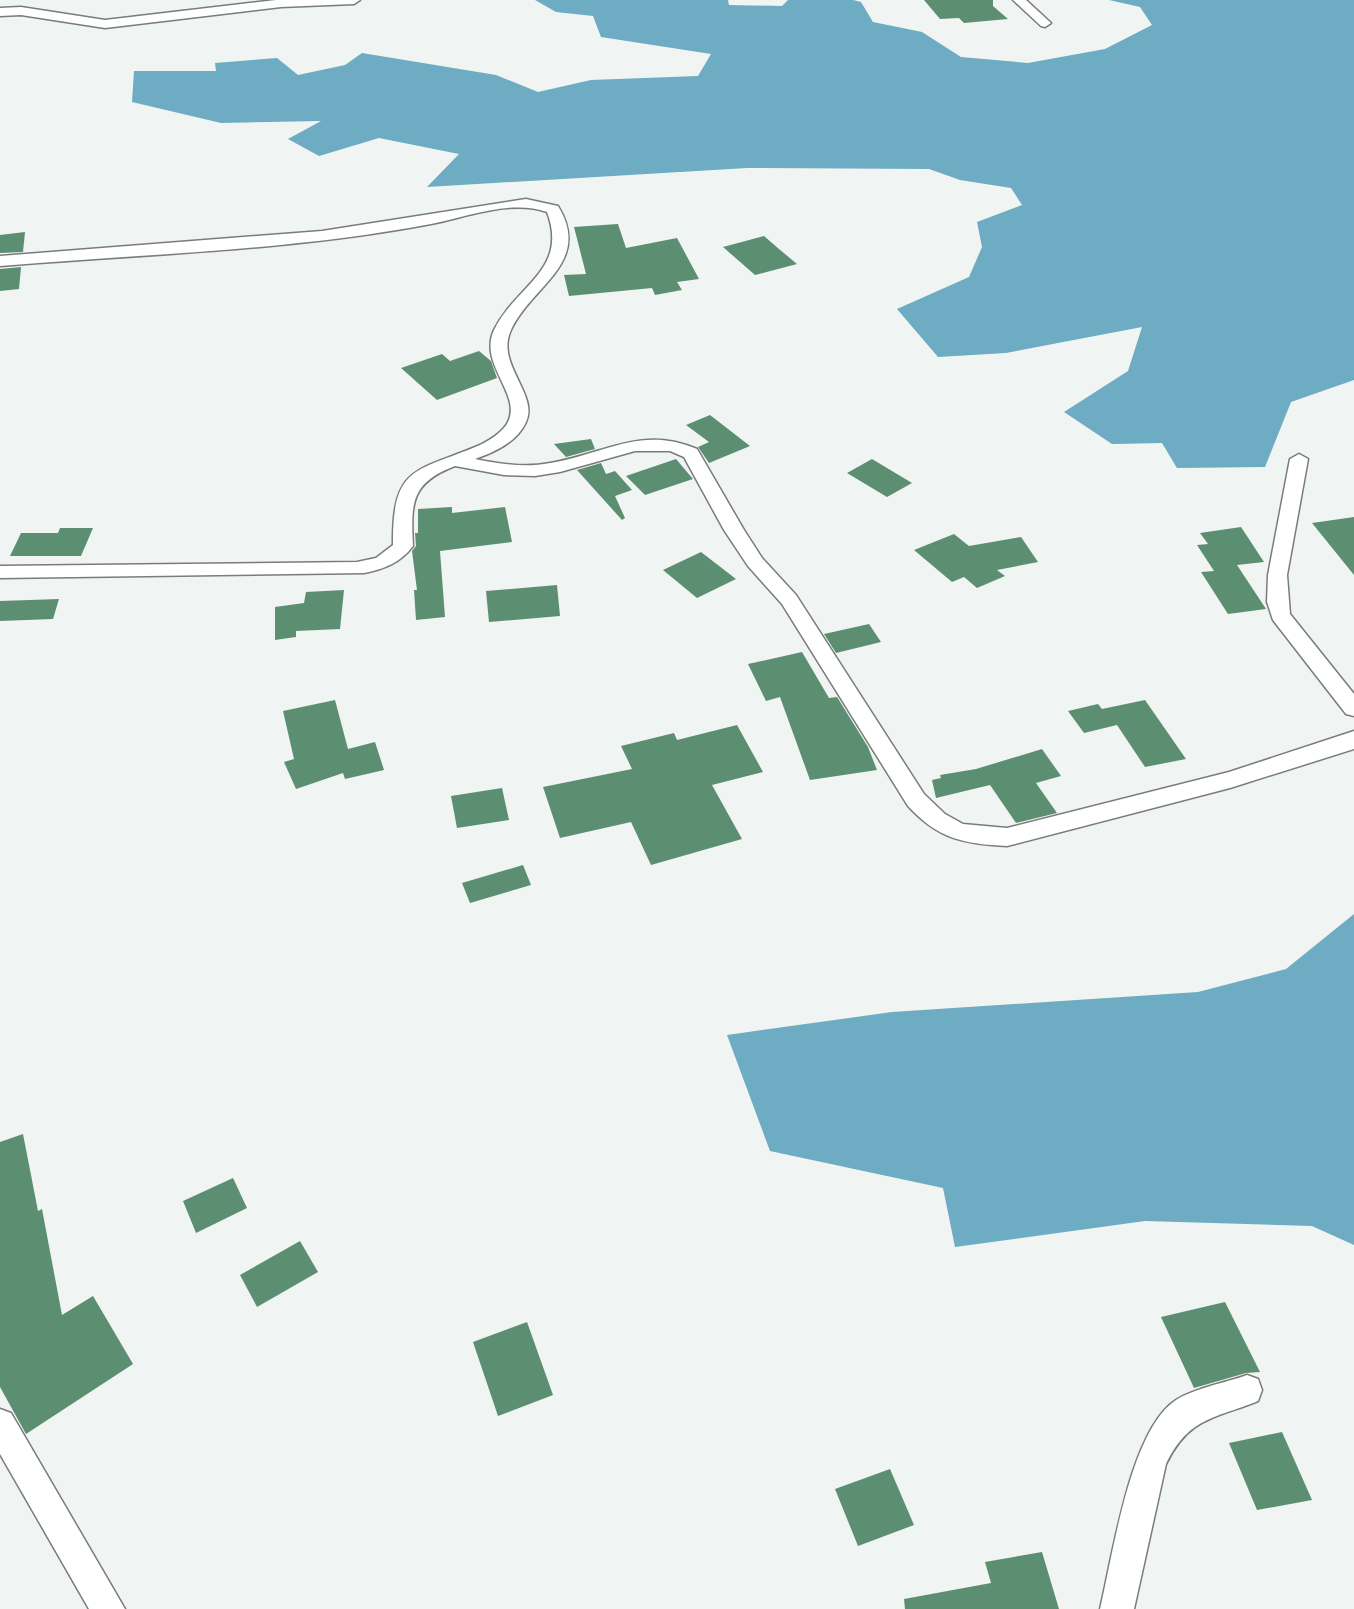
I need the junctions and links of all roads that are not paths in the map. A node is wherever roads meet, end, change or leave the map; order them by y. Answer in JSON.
{"nodes":[{"id":1,"x":354,"y":0,"type":"edge"},
{"id":2,"x":1019,"y":0,"type":"edge"},
{"id":3,"x":0,"y":12,"type":"edge"},
{"id":4,"x":1045,"y":23,"type":"dead end"},
{"id":5,"x":0,"y":261,"type":"edge"},
{"id":6,"x":1299,"y":458,"type":"dead end"},
{"id":7,"x":451,"y":461,"type":"junction"},
{"id":8,"x":0,"y":572,"type":"edge"},
{"id":9,"x":1354,"y":709,"type":"edge"},
{"id":10,"x":1354,"y":739,"type":"edge"},
{"id":11,"x":1247,"y":1390,"type":"dead end"},
{"id":12,"x":0,"y":1424,"type":"edge"},
{"id":13,"x":108,"y":1609,"type":"edge"},
{"id":14,"x":1117,"y":1609,"type":"edge"}],
"edges":[{"from":1,"to":3,"type":"street"},
{"from":2,"to":4,"type":"street"},
{"from":5,"to":7,"type":"street"},
{"from":6,"to":9,"type":"street"},
{"from":7,"to":8,"type":"street"},
{"from":7,"to":10,"type":"street"},
{"from":11,"to":14,"type":"street"},
{"from":12,"to":13,"type":"street"}]}
